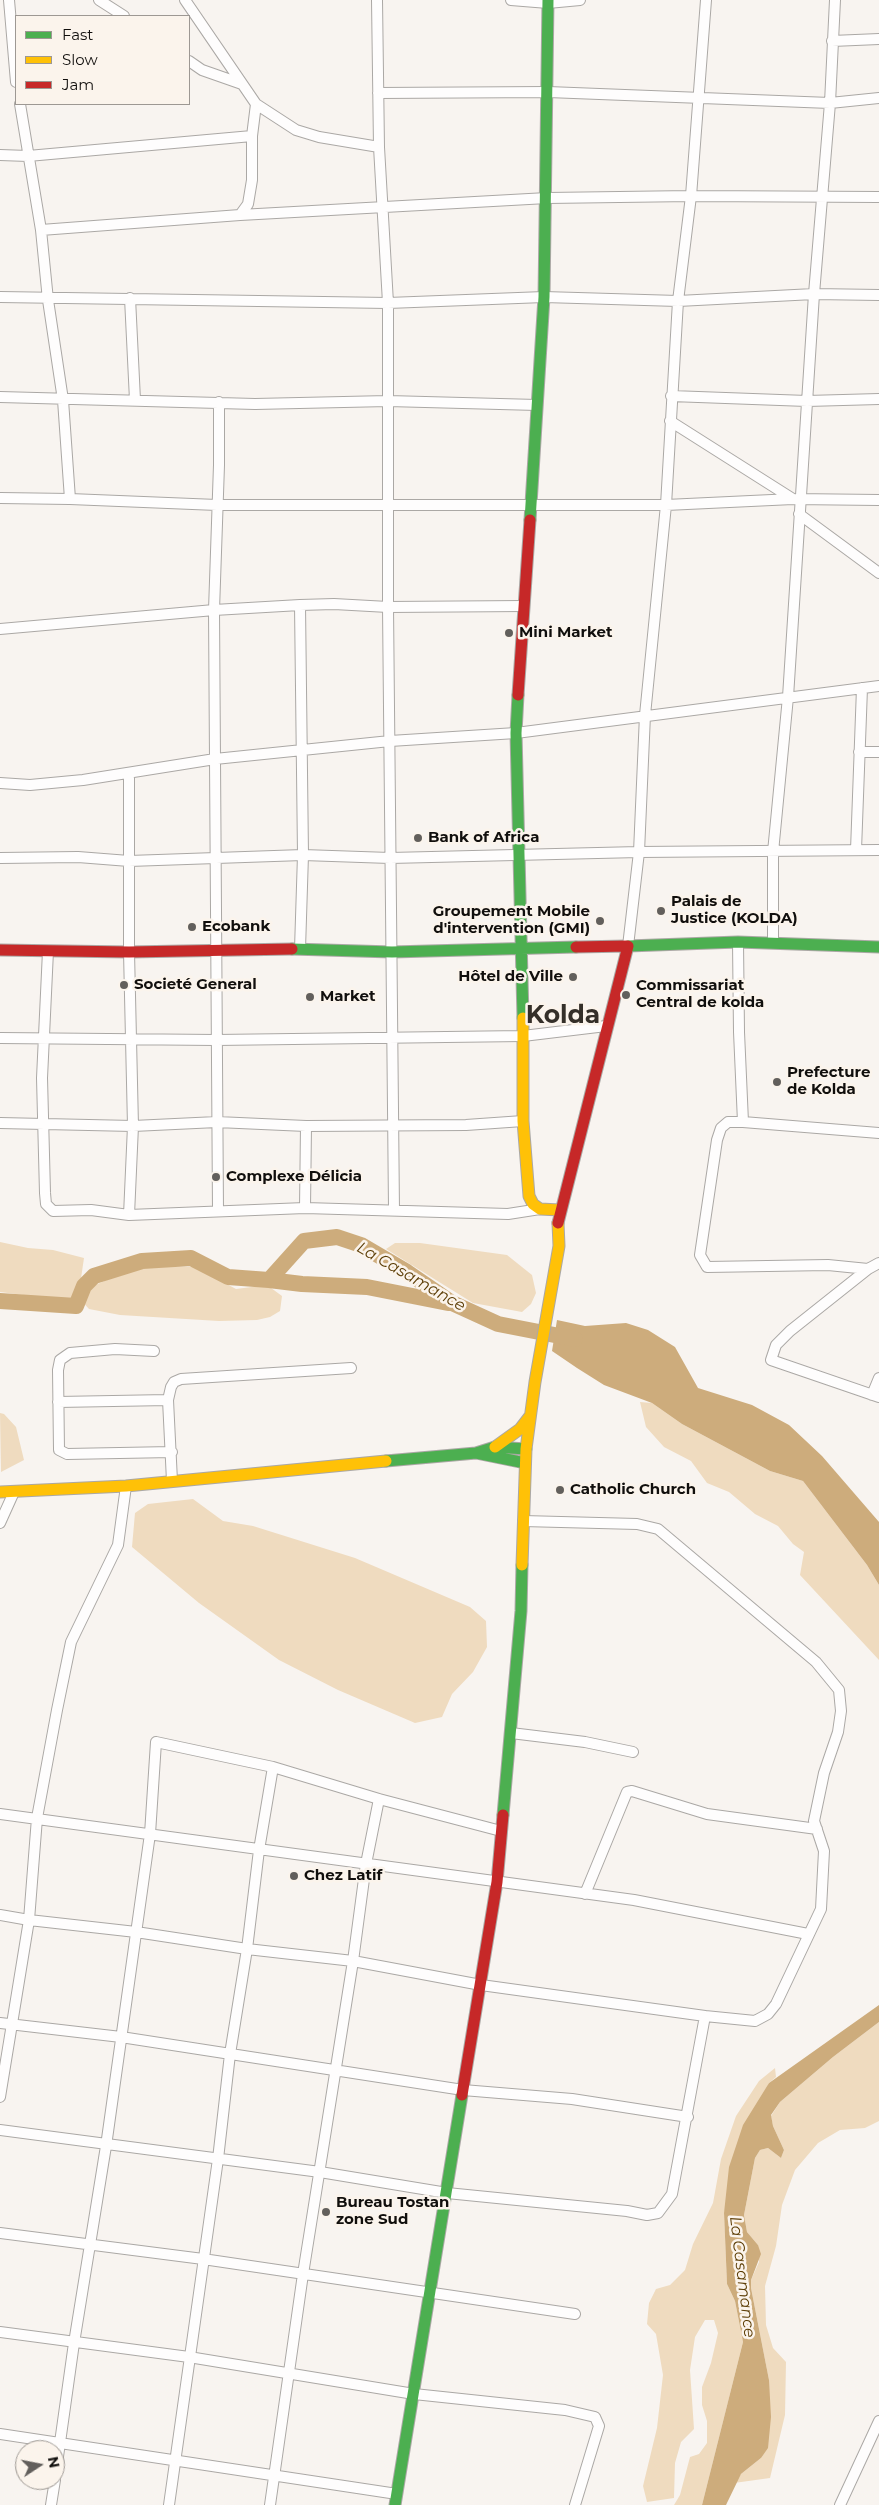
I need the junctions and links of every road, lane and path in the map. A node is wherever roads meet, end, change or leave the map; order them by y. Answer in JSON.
{"nodes":[{"id":1,"x":9,"y":0,"type":"edge"},
{"id":2,"x":99,"y":0,"type":"edge"},
{"id":3,"x":185,"y":0,"type":"edge"},
{"id":4,"x":376,"y":0,"type":"edge"},
{"id":5,"x":511,"y":0,"type":"edge"},
{"id":6,"x":580,"y":0,"type":"edge"},
{"id":7,"x":706,"y":0,"type":"edge"},
{"id":8,"x":834,"y":0,"type":"edge"},
{"id":9,"x":548,"y":1,"type":"edge"},
{"id":10,"x":122,"y":15,"type":"edge"},
{"id":11,"x":879,"y":39,"type":"edge"},
{"id":12,"x":832,"y":41,"type":"junction"},
{"id":13,"x":190,"y":62,"type":"edge"},
{"id":14,"x":15,"y":70,"type":"edge"},
{"id":15,"x":202,"y":70,"type":"junction"},
{"id":16,"x":190,"y":71,"type":"edge"},
{"id":17,"x":242,"y":84,"type":"junction"},
{"id":18,"x":548,"y":92,"type":"junction"},
{"id":19,"x":378,"y":93,"type":"junction"},
{"id":20,"x":698,"y":96,"type":"junction"},
{"id":21,"x":879,"y":98,"type":"edge"},
{"id":22,"x":830,"y":103,"type":"junction"},
{"id":23,"x":256,"y":104,"type":"junction"},
{"id":24,"x":20,"y":105,"type":"edge"},
{"id":25,"x":252,"y":136,"type":"junction"},
{"id":26,"x":379,"y":147,"type":"junction"},
{"id":27,"x":0,"y":155,"type":"edge"},
{"id":28,"x":28,"y":156,"type":"junction"},
{"id":29,"x":691,"y":196,"type":"junction"},
{"id":30,"x":823,"y":197,"type":"junction"},
{"id":31,"x":879,"y":197,"type":"edge"},
{"id":32,"x":547,"y":198,"type":"junction"},
{"id":33,"x":384,"y":208,"type":"junction"},
{"id":34,"x":240,"y":215,"type":"junction"},
{"id":35,"x":41,"y":230,"type":"junction"},
{"id":36,"x":814,"y":294,"type":"junction"},
{"id":37,"x":879,"y":296,"type":"edge"},
{"id":38,"x":0,"y":297,"type":"edge"},
{"id":39,"x":544,"y":297,"type":"junction"},
{"id":40,"x":130,"y":298,"type":"junction"},
{"id":41,"x":48,"y":300,"type":"junction"},
{"id":42,"x":678,"y":301,"type":"junction"},
{"id":43,"x":388,"y":303,"type":"junction"},
{"id":44,"x":671,"y":396,"type":"junction"},
{"id":45,"x":0,"y":397,"type":"edge"},
{"id":46,"x":879,"y":399,"type":"edge"},
{"id":47,"x":63,"y":400,"type":"junction"},
{"id":48,"x":135,"y":400,"type":"junction"},
{"id":49,"x":388,"y":400,"type":"junction"},
{"id":50,"x":808,"y":401,"type":"junction"},
{"id":51,"x":219,"y":402,"type":"junction"},
{"id":52,"x":537,"y":404,"type":"junction"},
{"id":53,"x":670,"y":421,"type":"junction"},
{"id":54,"x":0,"y":498,"type":"edge"},
{"id":55,"x":70,"y":499,"type":"junction"},
{"id":56,"x":797,"y":499,"type":"junction"},
{"id":57,"x":879,"y":500,"type":"edge"},
{"id":58,"x":529,"y":504,"type":"junction"},
{"id":59,"x":388,"y":505,"type":"junction"},
{"id":60,"x":666,"y":505,"type":"junction"},
{"id":61,"x":217,"y":506,"type":"junction"},
{"id":62,"x":799,"y":514,"type":"junction"},
{"id":63,"x":879,"y":573,"type":"edge"},
{"id":64,"x":300,"y":605,"type":"junction"},
{"id":65,"x":524,"y":606,"type":"junction"},
{"id":66,"x":388,"y":607,"type":"junction"},
{"id":67,"x":214,"y":610,"type":"junction"},
{"id":68,"x":0,"y":629,"type":"edge"},
{"id":69,"x":879,"y":686,"type":"edge"},
{"id":70,"x":862,"y":688,"type":"junction"},
{"id":71,"x":788,"y":697,"type":"junction"},
{"id":72,"x":646,"y":715,"type":"junction"},
{"id":73,"x":516,"y":733,"type":"junction"},
{"id":74,"x":390,"y":741,"type":"junction"},
{"id":75,"x":302,"y":752,"type":"junction"},
{"id":76,"x":859,"y":752,"type":"junction"},
{"id":77,"x":879,"y":752,"type":"edge"},
{"id":78,"x":215,"y":759,"type":"junction"},
{"id":79,"x":129,"y":773,"type":"junction"},
{"id":80,"x":0,"y":783,"type":"edge"},
{"id":81,"x":856,"y":850,"type":"junction"},
{"id":82,"x":879,"y":850,"type":"edge"},
{"id":83,"x":639,"y":852,"type":"junction"},
{"id":84,"x":773,"y":852,"type":"junction"},
{"id":85,"x":303,"y":855,"type":"junction"},
{"id":86,"x":518,"y":857,"type":"junction"},
{"id":87,"x":0,"y":858,"type":"edge"},
{"id":88,"x":215,"y":858,"type":"junction"},
{"id":89,"x":390,"y":858,"type":"junction"},
{"id":90,"x":129,"y":861,"type":"junction"},
{"id":91,"x":738,"y":942,"type":"junction"},
{"id":92,"x":773,"y":942,"type":"junction"},
{"id":93,"x":628,"y":946,"type":"junction"},
{"id":94,"x":524,"y":947,"type":"junction"},
{"id":95,"x":879,"y":947,"type":"edge"},
{"id":96,"x":300,"y":949,"type":"junction"},
{"id":97,"x":0,"y":950,"type":"edge"},
{"id":98,"x":48,"y":951,"type":"junction"},
{"id":99,"x":217,"y":951,"type":"junction"},
{"id":100,"x":129,"y":952,"type":"junction"},
{"id":101,"x":392,"y":952,"type":"junction"},
{"id":102,"x":606,"y":1026,"type":"junction"},
{"id":103,"x":523,"y":1036,"type":"junction"},
{"id":104,"x":0,"y":1038,"type":"edge"},
{"id":105,"x":43,"y":1038,"type":"junction"},
{"id":106,"x":392,"y":1038,"type":"junction"},
{"id":107,"x":216,"y":1040,"type":"junction"},
{"id":108,"x":131,"y":1041,"type":"junction"},
{"id":109,"x":523,"y":1121,"type":"junction"},
{"id":110,"x":217,"y":1122,"type":"junction"},
{"id":111,"x":743,"y":1122,"type":"junction"},
{"id":112,"x":0,"y":1123,"type":"edge"},
{"id":113,"x":44,"y":1124,"type":"junction"},
{"id":114,"x":393,"y":1124,"type":"junction"},
{"id":115,"x":133,"y":1126,"type":"junction"},
{"id":116,"x":306,"y":1126,"type":"junction"},
{"id":117,"x":879,"y":1133,"type":"edge"},
{"id":118,"x":305,"y":1208,"type":"junction"},
{"id":119,"x":394,"y":1209,"type":"junction"},
{"id":120,"x":540,"y":1209,"type":"junction"},
{"id":121,"x":218,"y":1210,"type":"junction"},
{"id":122,"x":560,"y":1210,"type":"junction"},
{"id":123,"x":129,"y":1215,"type":"junction"},
{"id":124,"x":879,"y":1263,"type":"edge"},
{"id":125,"x":868,"y":1269,"type":"junction"},
{"id":126,"x":154,"y":1351,"type":"dead end"},
{"id":127,"x":351,"y":1368,"type":"dead end"},
{"id":128,"x":879,"y":1378,"type":"edge"},
{"id":129,"x":876,"y":1396,"type":"edge"},
{"id":130,"x":168,"y":1400,"type":"junction"},
{"id":131,"x":58,"y":1402,"type":"junction"},
{"id":132,"x":530,"y":1416,"type":"junction"},
{"id":133,"x":495,"y":1447,"type":"junction"},
{"id":134,"x":526,"y":1449,"type":"junction"},
{"id":135,"x":172,"y":1452,"type":"junction"},
{"id":136,"x":476,"y":1453,"type":"junction"},
{"id":137,"x":525,"y":1463,"type":"junction"},
{"id":138,"x":172,"y":1482,"type":"junction"},
{"id":139,"x":126,"y":1486,"type":"junction"},
{"id":140,"x":0,"y":1492,"type":"edge"},
{"id":141,"x":14,"y":1492,"type":"junction"},
{"id":142,"x":523,"y":1521,"type":"junction"},
{"id":143,"x":0,"y":1523,"type":"edge"},
{"id":144,"x":511,"y":1733,"type":"junction"},
{"id":145,"x":633,"y":1752,"type":"dead end"},
{"id":146,"x":273,"y":1767,"type":"junction"},
{"id":147,"x":380,"y":1800,"type":"junction"},
{"id":148,"x":0,"y":1814,"type":"edge"},
{"id":149,"x":37,"y":1818,"type":"junction"},
{"id":150,"x":817,"y":1829,"type":"junction"},
{"id":151,"x":501,"y":1831,"type":"junction"},
{"id":152,"x":150,"y":1834,"type":"junction"},
{"id":153,"x":259,"y":1850,"type":"junction"},
{"id":154,"x":366,"y":1864,"type":"junction"},
{"id":155,"x":497,"y":1882,"type":"junction"},
{"id":156,"x":585,"y":1894,"type":"junction"},
{"id":157,"x":0,"y":1915,"type":"edge"},
{"id":158,"x":29,"y":1920,"type":"junction"},
{"id":159,"x":136,"y":1932,"type":"junction"},
{"id":160,"x":808,"y":1934,"type":"junction"},
{"id":161,"x":247,"y":1949,"type":"junction"},
{"id":162,"x":353,"y":1961,"type":"junction"},
{"id":163,"x":481,"y":1985,"type":"junction"},
{"id":164,"x":705,"y":2016,"type":"junction"},
{"id":165,"x":5,"y":2024,"type":"edge"},
{"id":166,"x":121,"y":2037,"type":"junction"},
{"id":167,"x":230,"y":2054,"type":"junction"},
{"id":168,"x":337,"y":2071,"type":"junction"},
{"id":169,"x":463,"y":2090,"type":"junction"},
{"id":170,"x":0,"y":2097,"type":"edge"},
{"id":171,"x":688,"y":2116,"type":"junction"},
{"id":172,"x":0,"y":2130,"type":"edge"},
{"id":173,"x":106,"y":2146,"type":"junction"},
{"id":174,"x":218,"y":2159,"type":"junction"},
{"id":175,"x":320,"y":2172,"type":"junction"},
{"id":176,"x":448,"y":2193,"type":"junction"},
{"id":177,"x":0,"y":2233,"type":"edge"},
{"id":178,"x":91,"y":2244,"type":"junction"},
{"id":179,"x":203,"y":2259,"type":"junction"},
{"id":180,"x":303,"y":2274,"type":"junction"},
{"id":181,"x":431,"y":2293,"type":"junction"},
{"id":182,"x":575,"y":2314,"type":"dead end"},
{"id":183,"x":0,"y":2332,"type":"edge"},
{"id":184,"x":74,"y":2343,"type":"junction"},
{"id":185,"x":189,"y":2357,"type":"junction"},
{"id":186,"x":289,"y":2373,"type":"junction"},
{"id":187,"x":414,"y":2394,"type":"junction"},
{"id":188,"x":879,"y":2421,"type":"edge"},
{"id":189,"x":0,"y":2434,"type":"edge"},
{"id":190,"x":45,"y":2440,"type":"edge"},
{"id":191,"x":60,"y":2440,"type":"edge"},
{"id":192,"x":65,"y":2443,"type":"edge"},
{"id":193,"x":176,"y":2459,"type":"junction"},
{"id":194,"x":274,"y":2475,"type":"junction"},
{"id":195,"x":53,"y":2490,"type":"edge"},
{"id":196,"x":396,"y":2499,"type":"edge"},
{"id":197,"x":51,"y":2505,"type":"edge"},
{"id":198,"x":169,"y":2505,"type":"edge"},
{"id":199,"x":270,"y":2505,"type":"edge"},
{"id":200,"x":575,"y":2505,"type":"edge"},
{"id":201,"x":840,"y":2505,"type":"edge"}],
"edges":[{"from":1,"to":14,"type":"street"},
{"from":2,"to":10,"type":"street"},
{"from":3,"to":17,"type":"street"},
{"from":4,"to":19,"type":"street"},
{"from":5,"to":9,"type":"street"},
{"from":6,"to":9,"type":"street"},
{"from":7,"to":20,"type":"street"},
{"from":8,"to":12,"type":"street"},
{"from":9,"to":18,"type":"main road"},
{"from":11,"to":12,"type":"street"},
{"from":12,"to":22,"type":"street"},
{"from":13,"to":15,"type":"street"},
{"from":15,"to":16,"type":"street"},
{"from":15,"to":17,"type":"street"},
{"from":17,"to":23,"type":"street"},
{"from":18,"to":19,"type":"street"},
{"from":18,"to":20,"type":"street"},
{"from":18,"to":32,"type":"main road"},
{"from":19,"to":26,"type":"street"},
{"from":20,"to":22,"type":"street"},
{"from":20,"to":29,"type":"street"},
{"from":21,"to":22,"type":"street"},
{"from":22,"to":30,"type":"street"},
{"from":23,"to":25,"type":"street"},
{"from":23,"to":26,"type":"street"},
{"from":24,"to":28,"type":"street"},
{"from":25,"to":28,"type":"street"},
{"from":25,"to":34,"type":"street"},
{"from":26,"to":33,"type":"street"},
{"from":27,"to":28,"type":"street"},
{"from":28,"to":35,"type":"street"},
{"from":29,"to":30,"type":"street"},
{"from":29,"to":32,"type":"street"},
{"from":29,"to":42,"type":"street"},
{"from":30,"to":31,"type":"street"},
{"from":30,"to":36,"type":"street"},
{"from":32,"to":33,"type":"street"},
{"from":32,"to":39,"type":"main road"},
{"from":33,"to":34,"type":"street"},
{"from":33,"to":43,"type":"street"},
{"from":34,"to":35,"type":"street"},
{"from":35,"to":41,"type":"street"},
{"from":36,"to":37,"type":"street"},
{"from":36,"to":42,"type":"street"},
{"from":36,"to":50,"type":"street"},
{"from":38,"to":41,"type":"street"},
{"from":39,"to":42,"type":"street"},
{"from":39,"to":43,"type":"street"},
{"from":39,"to":52,"type":"main road"},
{"from":40,"to":41,"type":"street"},
{"from":40,"to":43,"type":"street"},
{"from":40,"to":48,"type":"street"},
{"from":41,"to":47,"type":"street"},
{"from":42,"to":44,"type":"street"},
{"from":43,"to":49,"type":"street"},
{"from":44,"to":50,"type":"street"},
{"from":44,"to":53,"type":"street"},
{"from":45,"to":47,"type":"street"},
{"from":46,"to":50,"type":"street"},
{"from":47,"to":48,"type":"street"},
{"from":47,"to":55,"type":"street"},
{"from":48,"to":51,"type":"street"},
{"from":49,"to":51,"type":"street"},
{"from":49,"to":52,"type":"street"},
{"from":49,"to":59,"type":"street"},
{"from":50,"to":56,"type":"street"},
{"from":51,"to":61,"type":"street"},
{"from":52,"to":58,"type":"main road"},
{"from":53,"to":56,"type":"street"},
{"from":53,"to":60,"type":"street"},
{"from":54,"to":55,"type":"street"},
{"from":55,"to":61,"type":"street"},
{"from":56,"to":57,"type":"street"},
{"from":56,"to":60,"type":"street"},
{"from":56,"to":62,"type":"street"},
{"from":58,"to":59,"type":"street"},
{"from":58,"to":60,"type":"street"},
{"from":58,"to":65,"type":"main road"},
{"from":59,"to":61,"type":"street"},
{"from":59,"to":66,"type":"street"},
{"from":60,"to":72,"type":"street"},
{"from":61,"to":67,"type":"street"},
{"from":62,"to":63,"type":"street"},
{"from":62,"to":71,"type":"street"},
{"from":64,"to":66,"type":"street"},
{"from":64,"to":67,"type":"street"},
{"from":64,"to":75,"type":"street"},
{"from":65,"to":66,"type":"street"},
{"from":65,"to":73,"type":"main road"},
{"from":66,"to":74,"type":"street"},
{"from":67,"to":68,"type":"street"},
{"from":67,"to":78,"type":"street"},
{"from":69,"to":70,"type":"street"},
{"from":70,"to":71,"type":"street"},
{"from":70,"to":76,"type":"street"},
{"from":71,"to":72,"type":"street"},
{"from":71,"to":84,"type":"street"},
{"from":72,"to":73,"type":"street"},
{"from":72,"to":83,"type":"street"},
{"from":73,"to":74,"type":"street"},
{"from":73,"to":86,"type":"main road"},
{"from":74,"to":75,"type":"street"},
{"from":74,"to":89,"type":"street"},
{"from":75,"to":78,"type":"street"},
{"from":75,"to":85,"type":"street"},
{"from":76,"to":77,"type":"street"},
{"from":76,"to":81,"type":"street"},
{"from":78,"to":79,"type":"street"},
{"from":78,"to":88,"type":"street"},
{"from":79,"to":80,"type":"street"},
{"from":79,"to":90,"type":"street"},
{"from":81,"to":82,"type":"street"},
{"from":81,"to":84,"type":"street"},
{"from":83,"to":84,"type":"street"},
{"from":83,"to":86,"type":"street"},
{"from":83,"to":93,"type":"street"},
{"from":84,"to":92,"type":"street"},
{"from":85,"to":88,"type":"street"},
{"from":85,"to":89,"type":"street"},
{"from":85,"to":96,"type":"street"},
{"from":86,"to":89,"type":"street"},
{"from":86,"to":94,"type":"main road"},
{"from":87,"to":90,"type":"street"},
{"from":88,"to":90,"type":"street"},
{"from":88,"to":99,"type":"street"},
{"from":89,"to":101,"type":"street"},
{"from":90,"to":100,"type":"street"},
{"from":91,"to":92,"type":"main road"},
{"from":91,"to":93,"type":"main road"},
{"from":91,"to":111,"type":"street"},
{"from":92,"to":95,"type":"main road"},
{"from":93,"to":94,"type":"main road"},
{"from":93,"to":102,"type":"main road"},
{"from":94,"to":101,"type":"main road"},
{"from":94,"to":103,"type":"main road"},
{"from":96,"to":99,"type":"main road"},
{"from":96,"to":101,"type":"main road"},
{"from":97,"to":98,"type":"main road"},
{"from":98,"to":100,"type":"main road"},
{"from":98,"to":105,"type":"street"},
{"from":99,"to":100,"type":"main road"},
{"from":99,"to":107,"type":"street"},
{"from":100,"to":108,"type":"street"},
{"from":101,"to":106,"type":"street"},
{"from":102,"to":103,"type":"street"},
{"from":102,"to":122,"type":"main road"},
{"from":103,"to":106,"type":"street"},
{"from":103,"to":109,"type":"main road"},
{"from":104,"to":105,"type":"street"},
{"from":105,"to":108,"type":"street"},
{"from":105,"to":113,"type":"street"},
{"from":106,"to":107,"type":"street"},
{"from":106,"to":114,"type":"street"},
{"from":107,"to":108,"type":"street"},
{"from":107,"to":110,"type":"street"},
{"from":108,"to":115,"type":"street"},
{"from":109,"to":114,"type":"street"},
{"from":109,"to":120,"type":"main road"},
{"from":110,"to":115,"type":"street"},
{"from":110,"to":116,"type":"street"},
{"from":110,"to":121,"type":"street"},
{"from":111,"to":117,"type":"street"},
{"from":111,"to":125,"type":"street"},
{"from":112,"to":113,"type":"street"},
{"from":113,"to":115,"type":"street"},
{"from":113,"to":123,"type":"street"},
{"from":114,"to":116,"type":"street"},
{"from":114,"to":119,"type":"street"},
{"from":115,"to":123,"type":"street"},
{"from":116,"to":118,"type":"street"},
{"from":118,"to":119,"type":"street"},
{"from":118,"to":121,"type":"street"},
{"from":119,"to":120,"type":"street"},
{"from":120,"to":122,"type":"main road"},
{"from":121,"to":123,"type":"street"},
{"from":122,"to":132,"type":"main road"},
{"from":124,"to":125,"type":"street"},
{"from":125,"to":129,"type":"street"},
{"from":126,"to":131,"type":"street"},
{"from":127,"to":130,"type":"street"},
{"from":128,"to":129,"type":"street"},
{"from":130,"to":131,"type":"street"},
{"from":130,"to":135,"type":"street"},
{"from":131,"to":135,"type":"street"},
{"from":132,"to":133,"type":"main road"},
{"from":132,"to":134,"type":"main road"},
{"from":133,"to":134,"type":"main road"},
{"from":133,"to":136,"type":"main road"},
{"from":134,"to":137,"type":"main road"},
{"from":135,"to":138,"type":"street"},
{"from":136,"to":137,"type":"main road"},
{"from":136,"to":138,"type":"main road"},
{"from":137,"to":142,"type":"main road"},
{"from":138,"to":139,"type":"main road"},
{"from":139,"to":141,"type":"main road"},
{"from":139,"to":149,"type":"street"},
{"from":140,"to":141,"type":"main road"},
{"from":141,"to":143,"type":"street"},
{"from":142,"to":144,"type":"main road"},
{"from":142,"to":150,"type":"street"},
{"from":144,"to":145,"type":"street"},
{"from":144,"to":151,"type":"main road"},
{"from":146,"to":147,"type":"street"},
{"from":146,"to":152,"type":"street"},
{"from":146,"to":153,"type":"street"},
{"from":147,"to":151,"type":"street"},
{"from":147,"to":154,"type":"street"},
{"from":148,"to":149,"type":"street"},
{"from":149,"to":152,"type":"street"},
{"from":149,"to":158,"type":"street"},
{"from":150,"to":156,"type":"street"},
{"from":150,"to":160,"type":"street"},
{"from":151,"to":155,"type":"main road"},
{"from":152,"to":153,"type":"street"},
{"from":152,"to":159,"type":"street"},
{"from":153,"to":154,"type":"street"},
{"from":153,"to":161,"type":"street"},
{"from":154,"to":155,"type":"street"},
{"from":154,"to":162,"type":"street"},
{"from":155,"to":156,"type":"street"},
{"from":155,"to":163,"type":"main road"},
{"from":156,"to":160,"type":"street"},
{"from":157,"to":158,"type":"street"},
{"from":158,"to":159,"type":"street"},
{"from":158,"to":165,"type":"street"},
{"from":159,"to":161,"type":"street"},
{"from":159,"to":166,"type":"street"},
{"from":160,"to":164,"type":"street"},
{"from":161,"to":162,"type":"street"},
{"from":161,"to":167,"type":"street"},
{"from":162,"to":163,"type":"street"},
{"from":162,"to":168,"type":"street"},
{"from":163,"to":164,"type":"street"},
{"from":163,"to":169,"type":"main road"},
{"from":164,"to":171,"type":"street"},
{"from":165,"to":166,"type":"street"},
{"from":165,"to":170,"type":"street"},
{"from":166,"to":167,"type":"street"},
{"from":166,"to":173,"type":"street"},
{"from":167,"to":168,"type":"street"},
{"from":167,"to":174,"type":"street"},
{"from":168,"to":169,"type":"street"},
{"from":168,"to":175,"type":"street"},
{"from":169,"to":171,"type":"street"},
{"from":169,"to":176,"type":"main road"},
{"from":171,"to":176,"type":"street"},
{"from":172,"to":173,"type":"street"},
{"from":173,"to":174,"type":"street"},
{"from":173,"to":178,"type":"street"},
{"from":174,"to":175,"type":"street"},
{"from":174,"to":179,"type":"street"},
{"from":175,"to":176,"type":"street"},
{"from":175,"to":180,"type":"street"},
{"from":176,"to":181,"type":"main road"},
{"from":177,"to":178,"type":"street"},
{"from":178,"to":179,"type":"street"},
{"from":178,"to":184,"type":"street"},
{"from":179,"to":180,"type":"street"},
{"from":179,"to":185,"type":"street"},
{"from":180,"to":181,"type":"street"},
{"from":180,"to":186,"type":"street"},
{"from":181,"to":182,"type":"street"},
{"from":181,"to":187,"type":"main road"},
{"from":183,"to":184,"type":"street"},
{"from":184,"to":185,"type":"street"},
{"from":184,"to":191,"type":"street"},
{"from":185,"to":186,"type":"street"},
{"from":185,"to":193,"type":"street"},
{"from":186,"to":187,"type":"street"},
{"from":186,"to":194,"type":"street"},
{"from":187,"to":196,"type":"main road"},
{"from":187,"to":200,"type":"street"},
{"from":188,"to":201,"type":"street"},
{"from":189,"to":190,"type":"street"},
{"from":192,"to":193,"type":"street"},
{"from":193,"to":194,"type":"street"},
{"from":193,"to":198,"type":"street"},
{"from":194,"to":196,"type":"street"},
{"from":194,"to":199,"type":"street"},
{"from":195,"to":197,"type":"street"}]}
